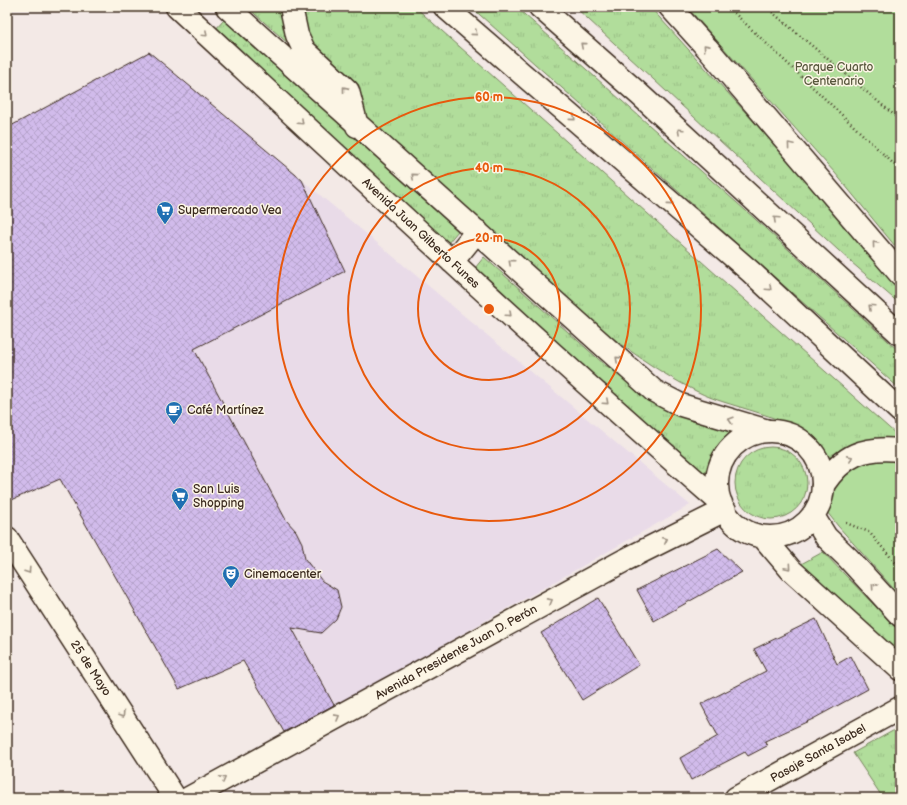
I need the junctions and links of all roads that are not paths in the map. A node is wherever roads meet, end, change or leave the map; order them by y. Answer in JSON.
{"nodes":[{"id":1,"x":177,"y":7,"type":"edge"},
{"id":2,"x":227,"y":7,"type":"edge"},
{"id":3,"x":291,"y":7,"type":"edge"},
{"id":4,"x":445,"y":7,"type":"edge"},
{"id":5,"x":540,"y":7,"type":"edge"},
{"id":6,"x":670,"y":7,"type":"edge"},
{"id":7,"x":357,"y":126,"type":"junction"},
{"id":8,"x":477,"y":231,"type":"junction"},
{"id":9,"x":452,"y":262,"type":"junction"},
{"id":10,"x":900,"y":274,"type":"edge"},
{"id":11,"x":900,"y":334,"type":"edge"},
{"id":12,"x":900,"y":411,"type":"edge"},
{"id":13,"x":768,"y":431,"type":"junction"},
{"id":14,"x":900,"y":450,"type":"edge"},
{"id":15,"x":823,"y":485,"type":"junction"},
{"id":16,"x":723,"y":507,"type":"junction"},
{"id":17,"x":813,"y":516,"type":"junction"},
{"id":18,"x":763,"y":537,"type":"junction"},
{"id":19,"x":7,"y":538,"type":"edge"},
{"id":20,"x":900,"y":615,"type":"edge"},
{"id":21,"x":900,"y":669,"type":"edge"},
{"id":22,"x":900,"y":708,"type":"edge"},
{"id":23,"x":175,"y":798,"type":"edge"},
{"id":24,"x":189,"y":798,"type":"edge"},
{"id":25,"x":736,"y":798,"type":"edge"}],
"edges":[{"from":1,"to":9,"type":"main road","name":"Avenida Juan Gilberto Funes","one_way":true},
{"from":2,"to":7,"type":"main road"},
{"from":7,"to":3,"type":"main road","one_way":true},
{"from":4,"to":12,"type":"main road","one_way":true},
{"from":11,"to":5,"type":"main road","one_way":true},
{"from":10,"to":6,"type":"main road","one_way":true},
{"from":8,"to":7,"type":"main road","one_way":true},
{"from":8,"to":9,"type":"main road"},
{"from":13,"to":8,"type":"main road","one_way":true},
{"from":9,"to":16,"type":"main road","name":"Avenida Juan Gilberto Funes","one_way":true},
{"from":13,"to":15,"type":"main road"},
{"from":13,"to":16,"type":"main road"},
{"from":15,"to":14,"type":"main road","one_way":true},
{"from":15,"to":17,"type":"main road"},
{"from":16,"to":18,"type":"main road"},
{"from":24,"to":16,"type":"main road","name":"Avenida Presidente Juan D. Perón","one_way":true},
{"from":17,"to":18,"type":"main road"},
{"from":20,"to":17,"type":"main road","one_way":true},
{"from":18,"to":21,"type":"main road","one_way":true},
{"from":19,"to":23,"type":"main road","name":"25 de Mayo","one_way":true},
{"from":22,"to":25,"type":"main road","name":"Pasaje Santa Isabel"}]}
